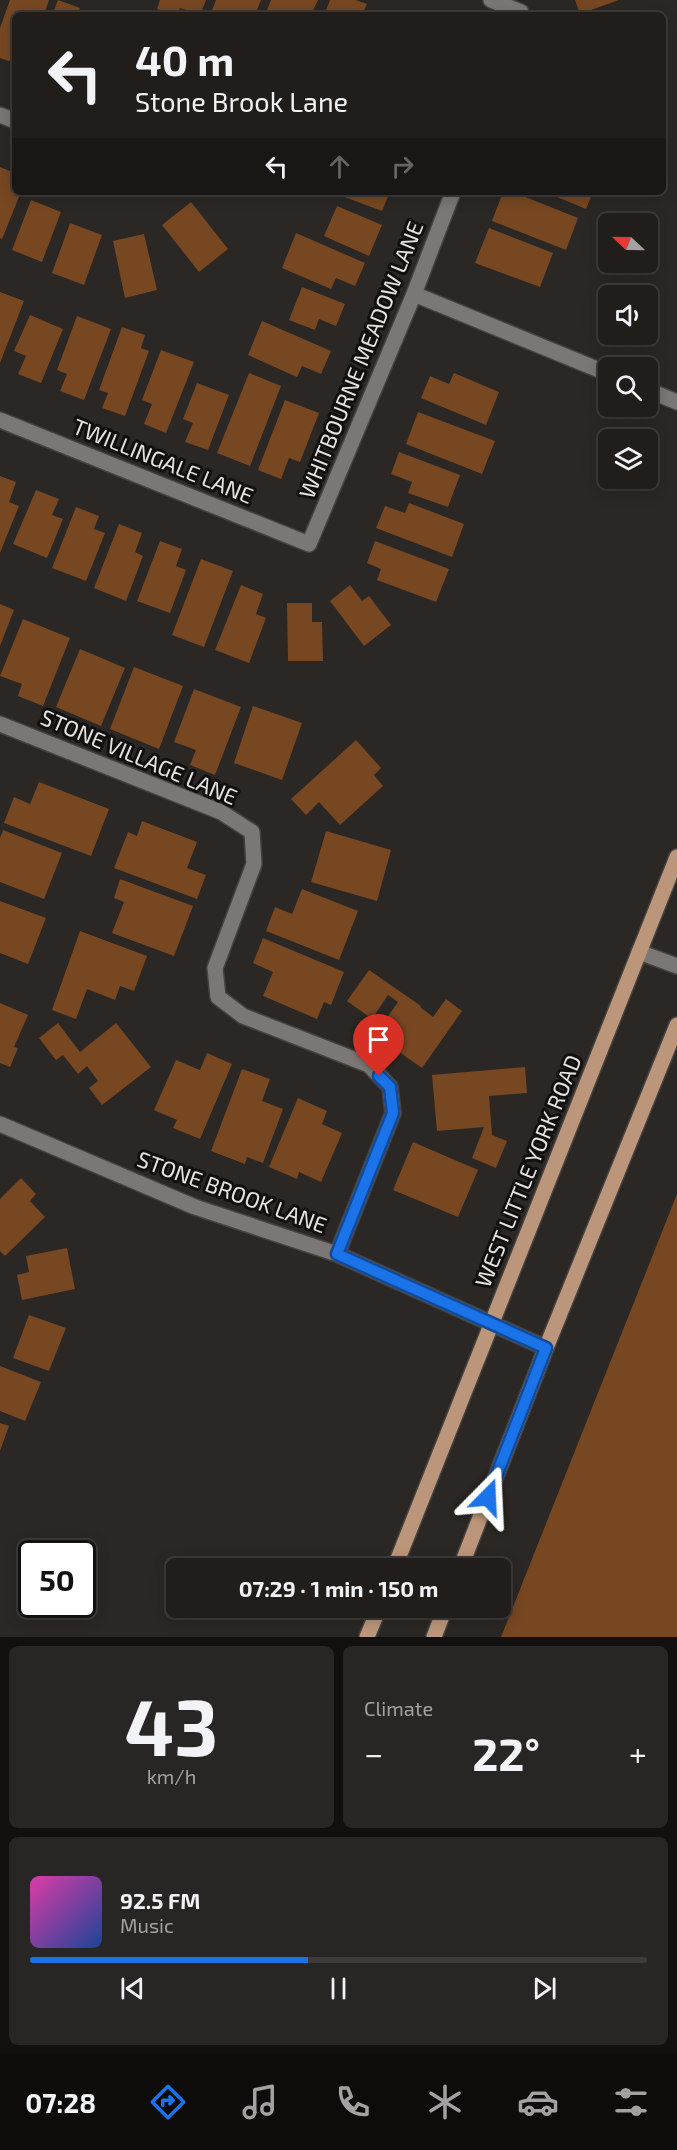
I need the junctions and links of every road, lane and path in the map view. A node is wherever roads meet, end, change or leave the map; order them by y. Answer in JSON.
{"nodes":[{"id":1,"x":491,"y":0,"type":"edge"},
{"id":2,"x":518,"y":12,"type":"edge"},
{"id":3,"x":452,"y":195,"type":"edge"},
{"id":4,"x":414,"y":294,"type":"junction"},
{"id":5,"x":598,"y":369,"type":"edge"},
{"id":6,"x":658,"y":394,"type":"edge"},
{"id":7,"x":677,"y":402,"type":"edge"},
{"id":8,"x":0,"y":420,"type":"edge"},
{"id":9,"x":309,"y":544,"type":"joint"},
{"id":10,"x":1,"y":728,"type":"edge"},
{"id":11,"x":677,"y":857,"type":"edge"},
{"id":12,"x":639,"y":952,"type":"junction"},
{"id":13,"x":677,"y":966,"type":"edge"},
{"id":14,"x":677,"y":1025,"type":"edge"},
{"id":15,"x":0,"y":1124,"type":"edge"},
{"id":16,"x":337,"y":1254,"type":"junction"},
{"id":17,"x":491,"y":1323,"type":"junction"},
{"id":18,"x":546,"y":1348,"type":"junction"},
{"id":19,"x":398,"y":1558,"type":"edge"},
{"id":20,"x":464,"y":1558,"type":"edge"},
{"id":21,"x":375,"y":1618,"type":"edge"},
{"id":22,"x":441,"y":1618,"type":"edge"},
{"id":23,"x":367,"y":1637,"type":"edge"},
{"id":24,"x":434,"y":1637,"type":"edge"}],
"edges":[{"from":1,"to":2,"type":"street"},
{"from":3,"to":4,"type":"street","name":"WHITBOURNE MEADOW LANE"},
{"from":4,"to":5,"type":"street"},
{"from":4,"to":9,"type":"street","name":"WHITBOURNE MEADOW LANE"},
{"from":6,"to":7,"type":"street"},
{"from":8,"to":9,"type":"street","name":"TWILLINGALE LANE"},
{"from":10,"to":16,"type":"street","name":"STONE VILLAGE LANE"},
{"from":11,"to":12,"type":"main road","name":"WEST LITTLE YORK ROAD"},
{"from":12,"to":13,"type":"street"},
{"from":12,"to":17,"type":"main road","name":"WEST LITTLE YORK ROAD"},
{"from":14,"to":18,"type":"main road"},
{"from":15,"to":16,"type":"street","name":"STONE BROOK LANE"},
{"from":16,"to":17,"type":"street","name":"STONE BROOK LANE"},
{"from":17,"to":18,"type":"street","name":"STONE BROOK LANE"},
{"from":17,"to":19,"type":"main road","name":"WEST LITTLE YORK ROAD"},
{"from":18,"to":20,"type":"main road"},
{"from":21,"to":23,"type":"main road"},
{"from":22,"to":24,"type":"main road"}]}
